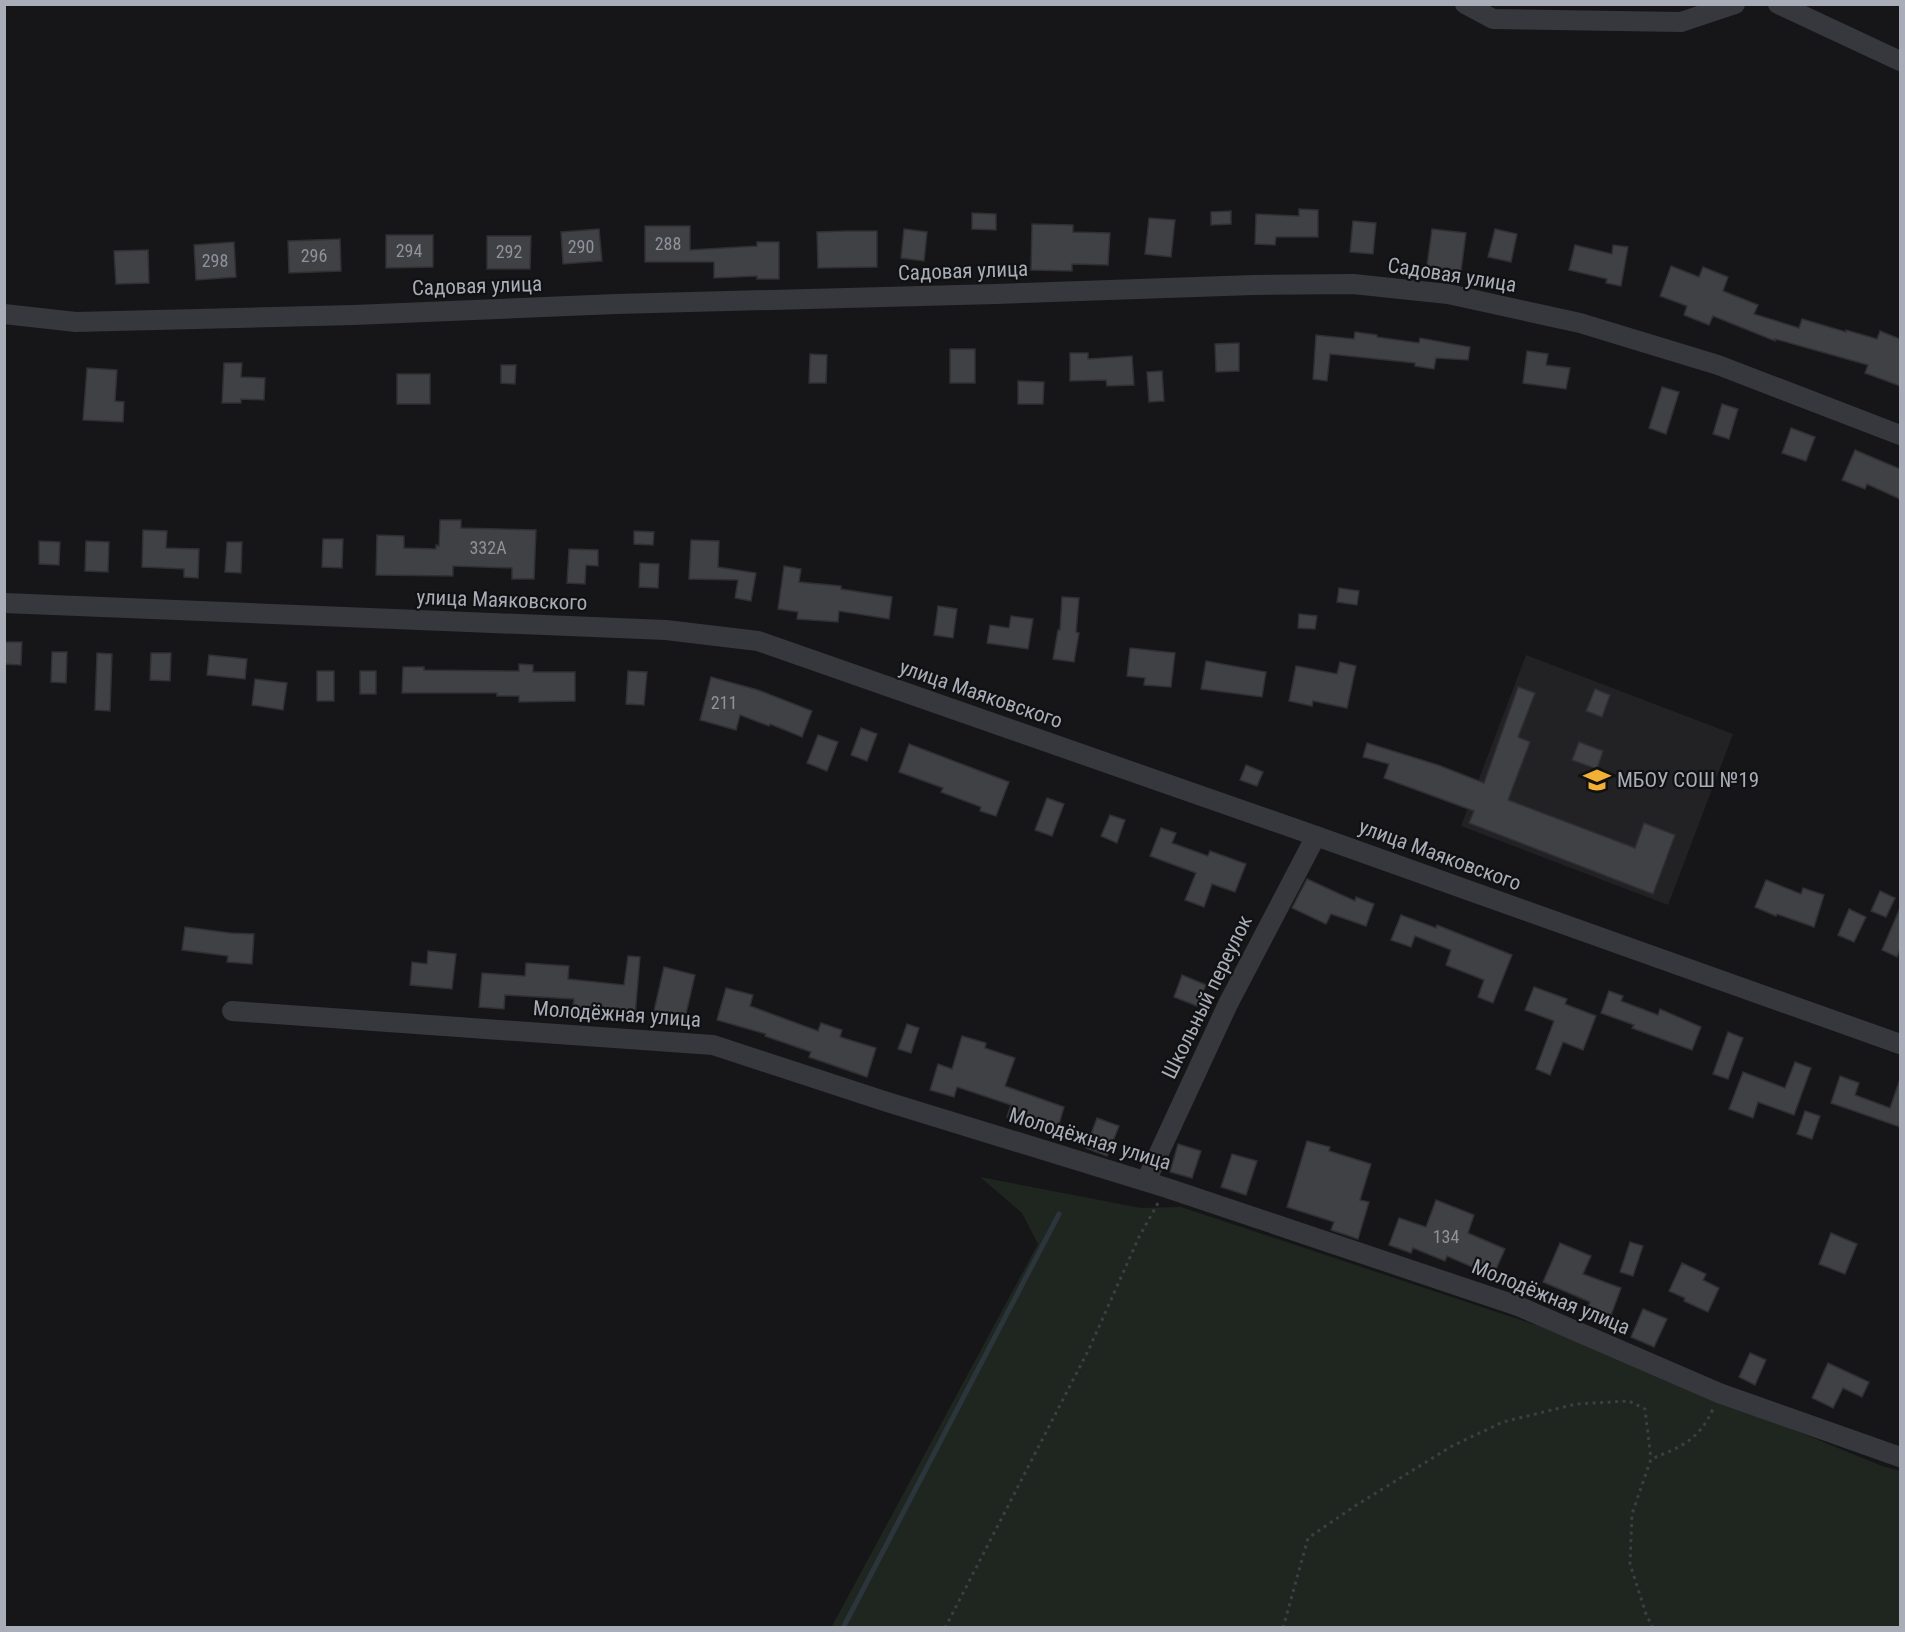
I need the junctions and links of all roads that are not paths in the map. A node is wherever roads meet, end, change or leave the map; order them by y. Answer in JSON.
{"nodes":[{"id":1,"x":1465,"y":4,"type":"edge"},
{"id":2,"x":1735,"y":4,"type":"edge"},
{"id":3,"x":1778,"y":4,"type":"edge"},
{"id":4,"x":1900,"y":61,"type":"edge"},
{"id":5,"x":4,"y":314,"type":"edge"},
{"id":6,"x":1900,"y":435,"type":"edge"},
{"id":7,"x":4,"y":603,"type":"edge"},
{"id":8,"x":1316,"y":836,"type":"junction"},
{"id":9,"x":232,"y":1011,"type":"dead end"},
{"id":10,"x":1900,"y":1044,"type":"edge"},
{"id":11,"x":1146,"y":1181,"type":"junction"},
{"id":12,"x":1900,"y":1457,"type":"edge"}],
"edges":[{"from":1,"to":2,"type":"street"},
{"from":3,"to":4,"type":"street"},
{"from":5,"to":6,"type":"street","name":"Садовая улица"},
{"from":7,"to":8,"type":"street","name":"улица Маяковского"},
{"from":8,"to":10,"type":"street","name":"улица Маяковского"},
{"from":8,"to":11,"type":"street","name":"Школьный переулок"},
{"from":9,"to":11,"type":"street","name":"Молодёжная улица"},
{"from":11,"to":12,"type":"street","name":"Молодёжная улица"}]}
